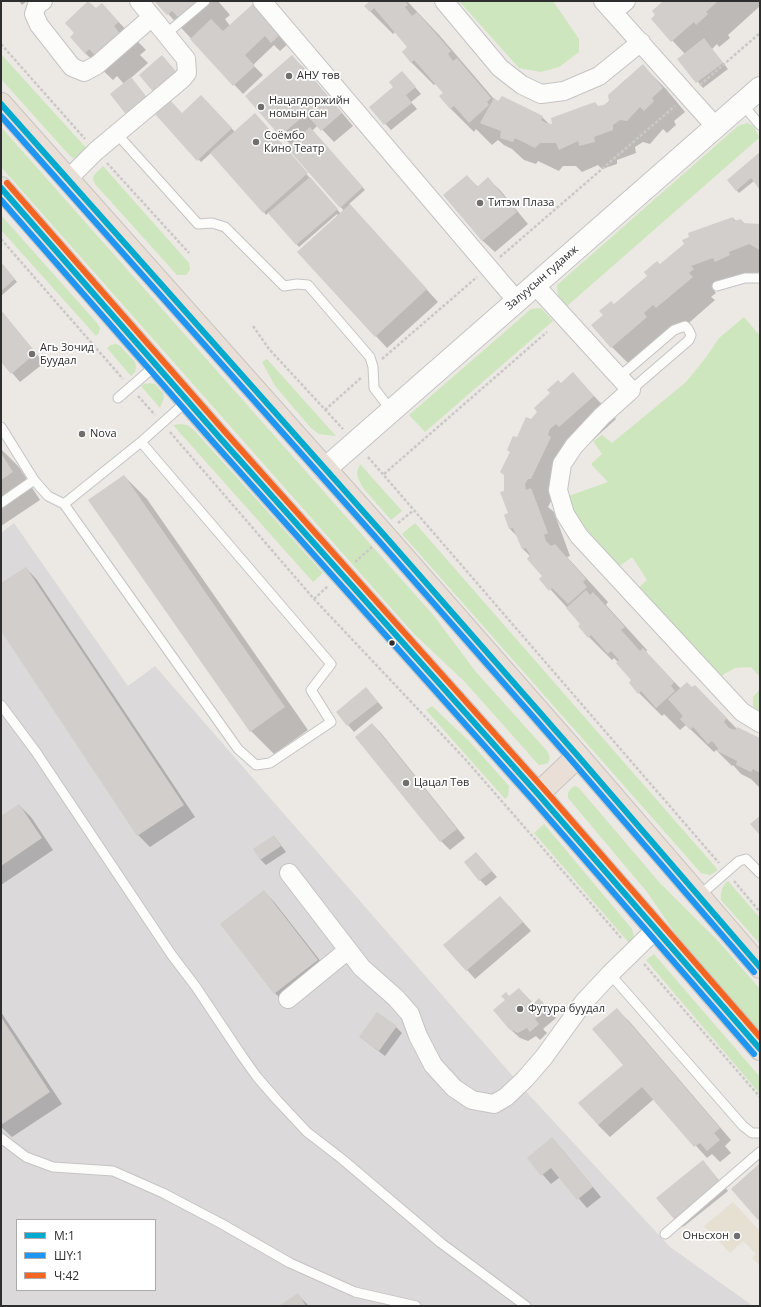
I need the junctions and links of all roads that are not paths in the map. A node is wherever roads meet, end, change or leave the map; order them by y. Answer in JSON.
{"nodes":[{"id":1,"x":43,"y":1,"type":"edge"},
{"id":2,"x":139,"y":1,"type":"edge"},
{"id":3,"x":205,"y":1,"type":"edge"},
{"id":4,"x":262,"y":1,"type":"edge"},
{"id":5,"x":444,"y":1,"type":"edge"},
{"id":6,"x":614,"y":5,"type":"edge"},
{"id":7,"x":152,"y":16,"type":"junction"},
{"id":8,"x":166,"y":34,"type":"junction"},
{"id":9,"x":641,"y":42,"type":"junction"},
{"id":10,"x":760,"y":88,"type":"edge"},
{"id":11,"x":1,"y":104,"type":"edge"},
{"id":12,"x":742,"y":104,"type":"junction"},
{"id":13,"x":760,"y":125,"type":"edge"},
{"id":14,"x":715,"y":126,"type":"junction"},
{"id":15,"x":117,"y":134,"type":"junction"},
{"id":16,"x":68,"y":179,"type":"junction"},
{"id":17,"x":1,"y":188,"type":"edge"},
{"id":18,"x":760,"y":278,"type":"edge"},
{"id":19,"x":535,"y":285,"type":"junction"},
{"id":20,"x":717,"y":286,"type":"dead end"},
{"id":21,"x":517,"y":301,"type":"junction"},
{"id":22,"x":156,"y":364,"type":"junction"},
{"id":23,"x":619,"y":377,"type":"junction"},
{"id":24,"x":631,"y":390,"type":"junction"},
{"id":25,"x":118,"y":398,"type":"dead end"},
{"id":26,"x":187,"y":401,"type":"junction"},
{"id":27,"x":391,"y":410,"type":"junction"},
{"id":28,"x":1,"y":427,"type":"edge"},
{"id":29,"x":141,"y":442,"type":"junction"},
{"id":30,"x":325,"y":469,"type":"junction"},
{"id":31,"x":34,"y":480,"type":"junction"},
{"id":32,"x":1,"y":503,"type":"edge"},
{"id":33,"x":64,"y":504,"type":"junction"},
{"id":34,"x":1,"y":705,"type":"edge"},
{"id":35,"x":760,"y":723,"type":"edge"},
{"id":36,"x":578,"y":756,"type":"junction"},
{"id":37,"x":538,"y":794,"type":"junction"},
{"id":38,"x":289,"y":873,"type":"dead end"},
{"id":39,"x":760,"y":873,"type":"edge"},
{"id":40,"x":698,"y":896,"type":"junction"},
{"id":41,"x":656,"y":929,"type":"junction"},
{"id":42,"x":348,"y":950,"type":"junction"},
{"id":43,"x":760,"y":967,"type":"edge"},
{"id":44,"x":610,"y":974,"type":"junction"},
{"id":45,"x":288,"y":999,"type":"dead end"},
{"id":46,"x":760,"y":1049,"type":"edge"},
{"id":47,"x":760,"y":1133,"type":"edge"},
{"id":48,"x":1,"y":1138,"type":"edge"},
{"id":49,"x":760,"y":1152,"type":"edge"},
{"id":50,"x":665,"y":1234,"type":"dead end"},
{"id":51,"x":416,"y":1306,"type":"edge"},
{"id":52,"x":526,"y":1306,"type":"edge"}],
"edges":[{"from":1,"to":7,"type":"street"},
{"from":2,"to":7,"type":"street"},
{"from":3,"to":8,"type":"lane"},
{"from":4,"to":21,"type":"street"},
{"from":5,"to":9,"type":"street"},
{"from":6,"to":9,"type":"street"},
{"from":7,"to":8,"type":"street"},
{"from":8,"to":15,"type":"street"},
{"from":9,"to":14,"type":"street"},
{"from":10,"to":12,"type":"street","name":"Залуусын гудамж"},
{"from":11,"to":16,"type":"highway"},
{"from":12,"to":13,"type":"lane"},
{"from":12,"to":14,"type":"street","name":"Залуусын гудамж"},
{"from":14,"to":19,"type":"street","name":"Залуусын гудамж"},
{"from":15,"to":16,"type":"street"},
{"from":15,"to":27,"type":"lane"},
{"from":16,"to":30,"type":"highway"},
{"from":17,"to":22,"type":"highway"},
{"from":18,"to":20,"type":"lane"},
{"from":19,"to":21,"type":"street","name":"Залуусын гудамж"},
{"from":19,"to":23,"type":"street"},
{"from":21,"to":27,"type":"street","name":"Залуусын гудамж"},
{"from":22,"to":25,"type":"lane"},
{"from":22,"to":26,"type":"highway"},
{"from":23,"to":24,"type":"street"},
{"from":23,"to":24,"type":"lane"},
{"from":24,"to":35,"type":"street"},
{"from":26,"to":29,"type":"lane"},
{"from":26,"to":37,"type":"highway"},
{"from":27,"to":30,"type":"street","name":"Залуусын гудамж"},
{"from":28,"to":31,"type":"lane"},
{"from":29,"to":33,"type":"lane"},
{"from":29,"to":33,"type":"lane"},
{"from":30,"to":36,"type":"highway"},
{"from":31,"to":32,"type":"lane"},
{"from":31,"to":33,"type":"lane"},
{"from":34,"to":52,"type":"lane"},
{"from":36,"to":37,"type":"highway"},
{"from":36,"to":40,"type":"highway"},
{"from":37,"to":41,"type":"highway"},
{"from":38,"to":42,"type":"street"},
{"from":39,"to":40,"type":"lane"},
{"from":40,"to":43,"type":"highway"},
{"from":41,"to":44,"type":"street"},
{"from":41,"to":46,"type":"highway"},
{"from":42,"to":44,"type":"street"},
{"from":42,"to":45,"type":"street"},
{"from":44,"to":47,"type":"lane"},
{"from":48,"to":51,"type":"lane"},
{"from":49,"to":50,"type":"lane"}]}
